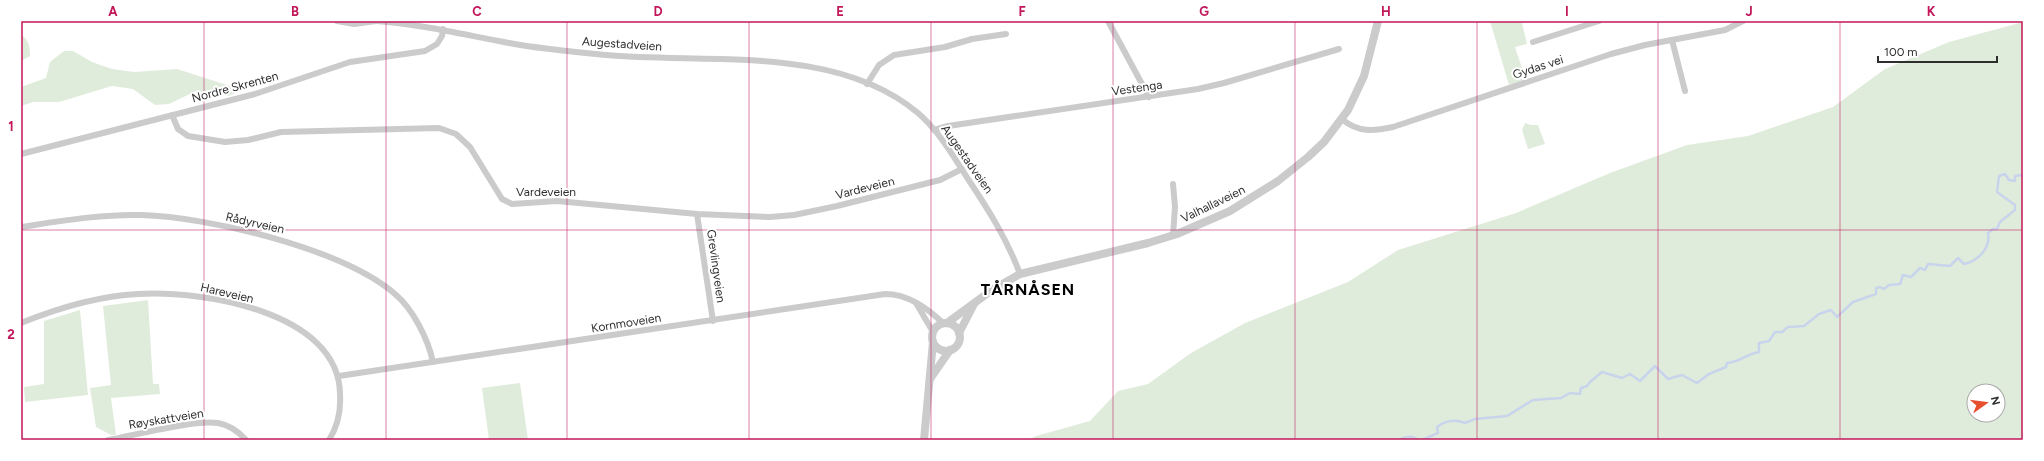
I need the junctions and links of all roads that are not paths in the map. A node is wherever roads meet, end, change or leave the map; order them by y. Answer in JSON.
{"nodes":[{"id":1,"x":337,"y":21,"type":"edge"},
{"id":2,"x":376,"y":21,"type":"edge"},
{"id":3,"x":1108,"y":21,"type":"edge"},
{"id":4,"x":1378,"y":21,"type":"edge"},
{"id":5,"x":1599,"y":21,"type":"edge"},
{"id":6,"x":1743,"y":21,"type":"edge"},
{"id":7,"x":443,"y":29,"type":"junction"},
{"id":8,"x":1006,"y":34,"type":"dead end"},
{"id":9,"x":1672,"y":40,"type":"junction"},
{"id":10,"x":1533,"y":42,"type":"dead end"},
{"id":11,"x":1339,"y":49,"type":"dead end"},
{"id":12,"x":867,"y":84,"type":"junction"},
{"id":13,"x":1685,"y":92,"type":"dead end"},
{"id":14,"x":1149,"y":98,"type":"junction"},
{"id":15,"x":172,"y":115,"type":"junction"},
{"id":16,"x":1342,"y":119,"type":"junction"},
{"id":17,"x":934,"y":130,"type":"junction"},
{"id":18,"x":21,"y":154,"type":"edge"},
{"id":19,"x":962,"y":169,"type":"junction"},
{"id":20,"x":1173,"y":184,"type":"dead end"},
{"id":21,"x":697,"y":214,"type":"junction"},
{"id":22,"x":21,"y":227,"type":"edge"},
{"id":23,"x":1173,"y":236,"type":"junction"},
{"id":24,"x":1020,"y":274,"type":"junction"},
{"id":25,"x":916,"y":303,"type":"junction"},
{"id":26,"x":974,"y":304,"type":"junction"},
{"id":27,"x":713,"y":320,"type":"junction"},
{"id":28,"x":21,"y":323,"type":"edge"},
{"id":29,"x":945,"y":323,"type":"junction"},
{"id":30,"x":933,"y":332,"type":"junction"},
{"id":31,"x":959,"y":333,"type":"junction"},
{"id":32,"x":933,"y":342,"type":"junction"},
{"id":33,"x":950,"y":350,"type":"junction"},
{"id":34,"x":433,"y":362,"type":"junction"},
{"id":35,"x":339,"y":376,"type":"junction"},
{"id":36,"x":930,"y":380,"type":"junction"},
{"id":37,"x":108,"y":440,"type":"edge"},
{"id":38,"x":246,"y":440,"type":"edge"},
{"id":39,"x":329,"y":440,"type":"edge"},
{"id":40,"x":924,"y":440,"type":"edge"}],
"edges":[{"from":1,"to":2,"type":"street","name":"Augestadveien"},
{"from":2,"to":7,"type":"street","name":"Augestadveien"},
{"from":3,"to":14,"type":"street"},
{"from":4,"to":16,"type":"street","name":"Valhallaveien"},
{"from":5,"to":10,"type":"street","name":"Gydas vei"},
{"from":6,"to":9,"type":"street","name":"Gydas vei"},
{"from":7,"to":12,"type":"street","name":"Augestadveien"},
{"from":7,"to":15,"type":"street","name":"Nordre Skrenten"},
{"from":8,"to":12,"type":"street"},
{"from":9,"to":13,"type":"street"},
{"from":9,"to":16,"type":"street","name":"Gydas vei"},
{"from":11,"to":14,"type":"street","name":"Vestenga"},
{"from":12,"to":17,"type":"street","name":"Augestadveien"},
{"from":14,"to":17,"type":"street","name":"Vestenga"},
{"from":15,"to":18,"type":"street","name":"Nordre Skrenten"},
{"from":15,"to":21,"type":"street","name":"Vardeveien"},
{"from":16,"to":23,"type":"street","name":"Valhallaveien"},
{"from":17,"to":19,"type":"street","name":"Augestadveien"},
{"from":19,"to":21,"type":"street","name":"Vardeveien"},
{"from":19,"to":24,"type":"street","name":"Augestadveien"},
{"from":20,"to":23,"type":"street"},
{"from":21,"to":27,"type":"street","name":"Grevlingveien"},
{"from":22,"to":34,"type":"street","name":"Rådyrveien"},
{"from":23,"to":24,"type":"street","name":"Valhallaveien"},
{"from":24,"to":26,"type":"street","name":"Valhallaveien"},
{"from":25,"to":27,"type":"street","name":"Kornmoveien"},
{"from":25,"to":29,"type":"street","name":"Kornmoveien"},
{"from":25,"to":30,"type":"street"},
{"from":26,"to":29,"type":"street","name":"Valhallaveien"},
{"from":26,"to":31,"type":"street","name":"Valhallaveien"},
{"from":27,"to":34,"type":"street","name":"Kornmoveien"},
{"from":28,"to":35,"type":"street","name":"Hareveien"},
{"from":29,"to":30,"type":"street"},
{"from":29,"to":31,"type":"street"},
{"from":30,"to":32,"type":"street"},
{"from":31,"to":33,"type":"street"},
{"from":32,"to":33,"type":"street"},
{"from":32,"to":36,"type":"street"},
{"from":33,"to":36,"type":"street"},
{"from":34,"to":35,"type":"street","name":"Kornmoveien"},
{"from":35,"to":39,"type":"street","name":"Hareveien"},
{"from":36,"to":40,"type":"street"},
{"from":37,"to":38,"type":"street","name":"Røyskattveien"}]}
